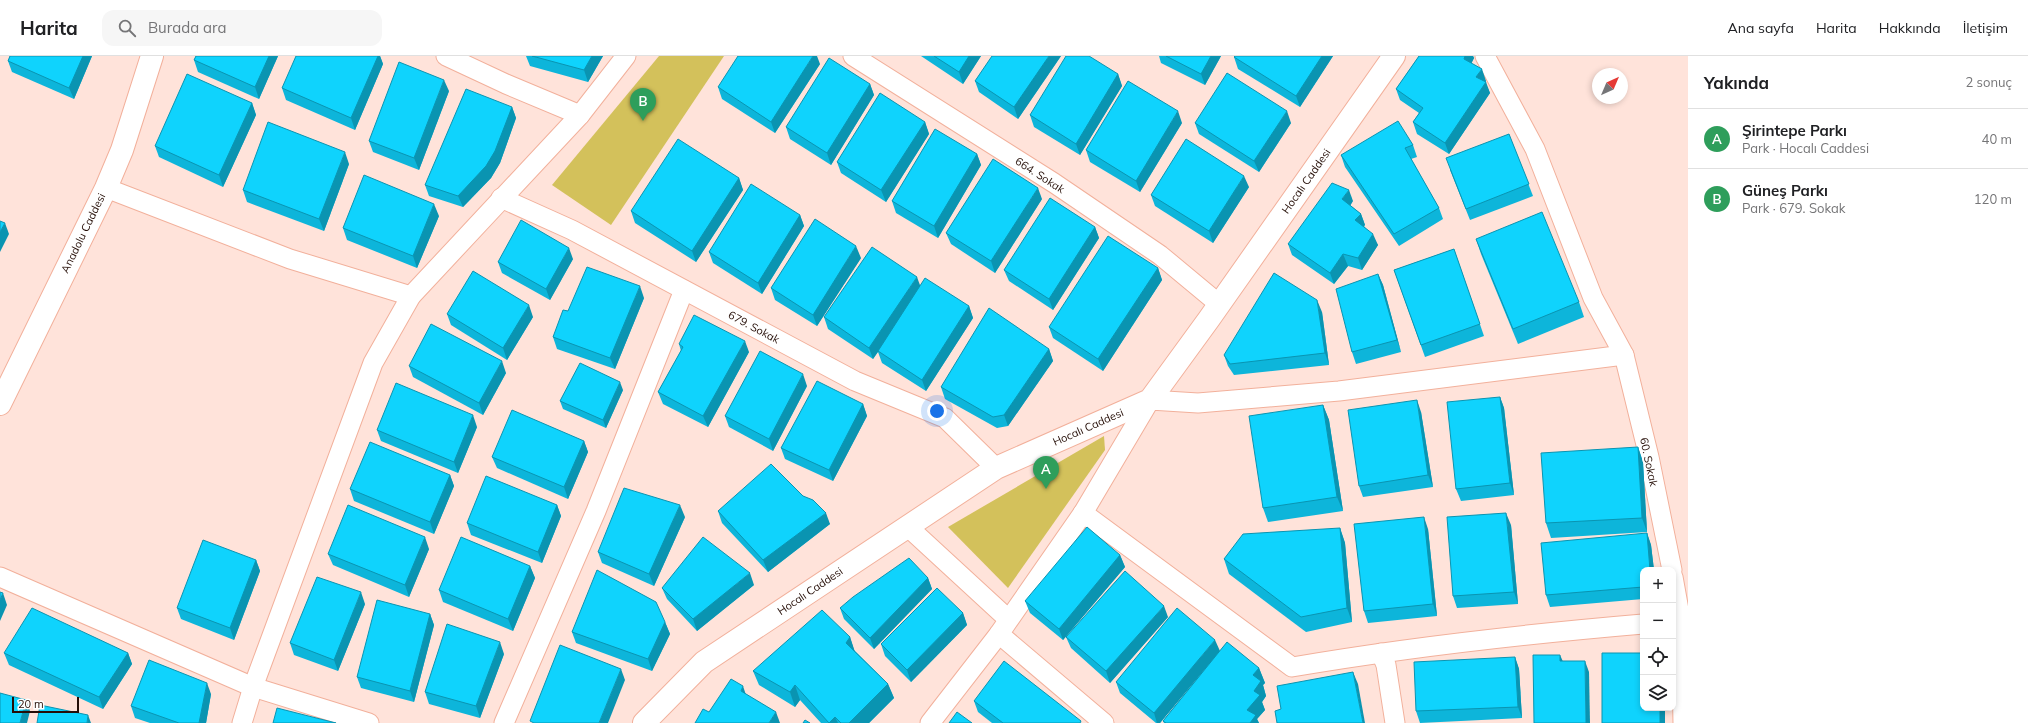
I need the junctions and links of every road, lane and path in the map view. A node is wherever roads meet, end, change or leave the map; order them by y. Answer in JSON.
{"nodes":[{"id":1,"x":152,"y":56,"type":"edge"},
{"id":2,"x":446,"y":56,"type":"edge"},
{"id":3,"x":626,"y":56,"type":"edge"},
{"id":4,"x":853,"y":56,"type":"edge"},
{"id":5,"x":1394,"y":56,"type":"edge"},
{"id":6,"x":1485,"y":56,"type":"edge"},
{"id":7,"x":580,"y":115,"type":"junction"},
{"id":8,"x":106,"y":188,"type":"junction"},
{"id":9,"x":501,"y":198,"type":"junction"},
{"id":10,"x":684,"y":290,"type":"junction"},
{"id":11,"x":411,"y":296,"type":"junction"},
{"id":12,"x":1219,"y":304,"type":"junction"},
{"id":13,"x":1624,"y":355,"type":"junction"},
{"id":14,"x":1150,"y":400,"type":"junction"},
{"id":15,"x":0,"y":404,"type":"edge"},
{"id":16,"x":996,"y":468,"type":"junction"},
{"id":17,"x":1083,"y":513,"type":"junction"},
{"id":18,"x":907,"y":526,"type":"junction"},
{"id":19,"x":1671,"y":567,"type":"edge"},
{"id":20,"x":0,"y":577,"type":"edge"},
{"id":21,"x":1675,"y":603,"type":"edge"},
{"id":22,"x":1677,"y":621,"type":"edge"},
{"id":23,"x":1640,"y":624,"type":"edge"},
{"id":24,"x":1003,"y":626,"type":"junction"},
{"id":25,"x":1381,"y":653,"type":"junction"},
{"id":26,"x":253,"y":687,"type":"junction"},
{"id":27,"x":242,"y":723,"type":"edge"},
{"id":28,"x":369,"y":723,"type":"edge"},
{"id":29,"x":504,"y":723,"type":"edge"},
{"id":30,"x":644,"y":723,"type":"edge"},
{"id":31,"x":930,"y":723,"type":"edge"},
{"id":32,"x":1104,"y":723,"type":"edge"},
{"id":33,"x":1395,"y":723,"type":"edge"},
{"id":34,"x":1683,"y":723,"type":"edge"}],
"edges":[{"from":1,"to":8,"type":"street","name":"Anadolu Caddesi"},
{"from":2,"to":7,"type":"street"},
{"from":3,"to":7,"type":"street"},
{"from":4,"to":12,"type":"street","name":"664. Sokak"},
{"from":5,"to":12,"type":"street","name":"Hocalı Caddesi"},
{"from":6,"to":13,"type":"street","name":"60. Sokak"},
{"from":7,"to":9,"type":"street"},
{"from":8,"to":11,"type":"street"},
{"from":8,"to":15,"type":"street","name":"Anadolu Caddesi"},
{"from":9,"to":10,"type":"street","name":"679. Sokak"},
{"from":9,"to":11,"type":"street"},
{"from":10,"to":16,"type":"street","name":"679. Sokak"},
{"from":10,"to":29,"type":"street"},
{"from":11,"to":26,"type":"street"},
{"from":12,"to":14,"type":"street","name":"Hocalı Caddesi"},
{"from":13,"to":14,"type":"street"},
{"from":13,"to":19,"type":"street","name":"60. Sokak"},
{"from":14,"to":16,"type":"street","name":"Hocalı Caddesi"},
{"from":14,"to":17,"type":"street"},
{"from":16,"to":18,"type":"street","name":"Hocalı Caddesi"},
{"from":17,"to":24,"type":"street"},
{"from":17,"to":25,"type":"street"},
{"from":18,"to":24,"type":"street"},
{"from":18,"to":30,"type":"street","name":"Hocalı Caddesi"},
{"from":20,"to":26,"type":"street"},
{"from":21,"to":22,"type":"street"},
{"from":22,"to":34,"type":"street"},
{"from":23,"to":25,"type":"street"},
{"from":24,"to":31,"type":"street"},
{"from":24,"to":32,"type":"street"},
{"from":25,"to":33,"type":"street"},
{"from":26,"to":27,"type":"street"},
{"from":26,"to":28,"type":"street"}]}
